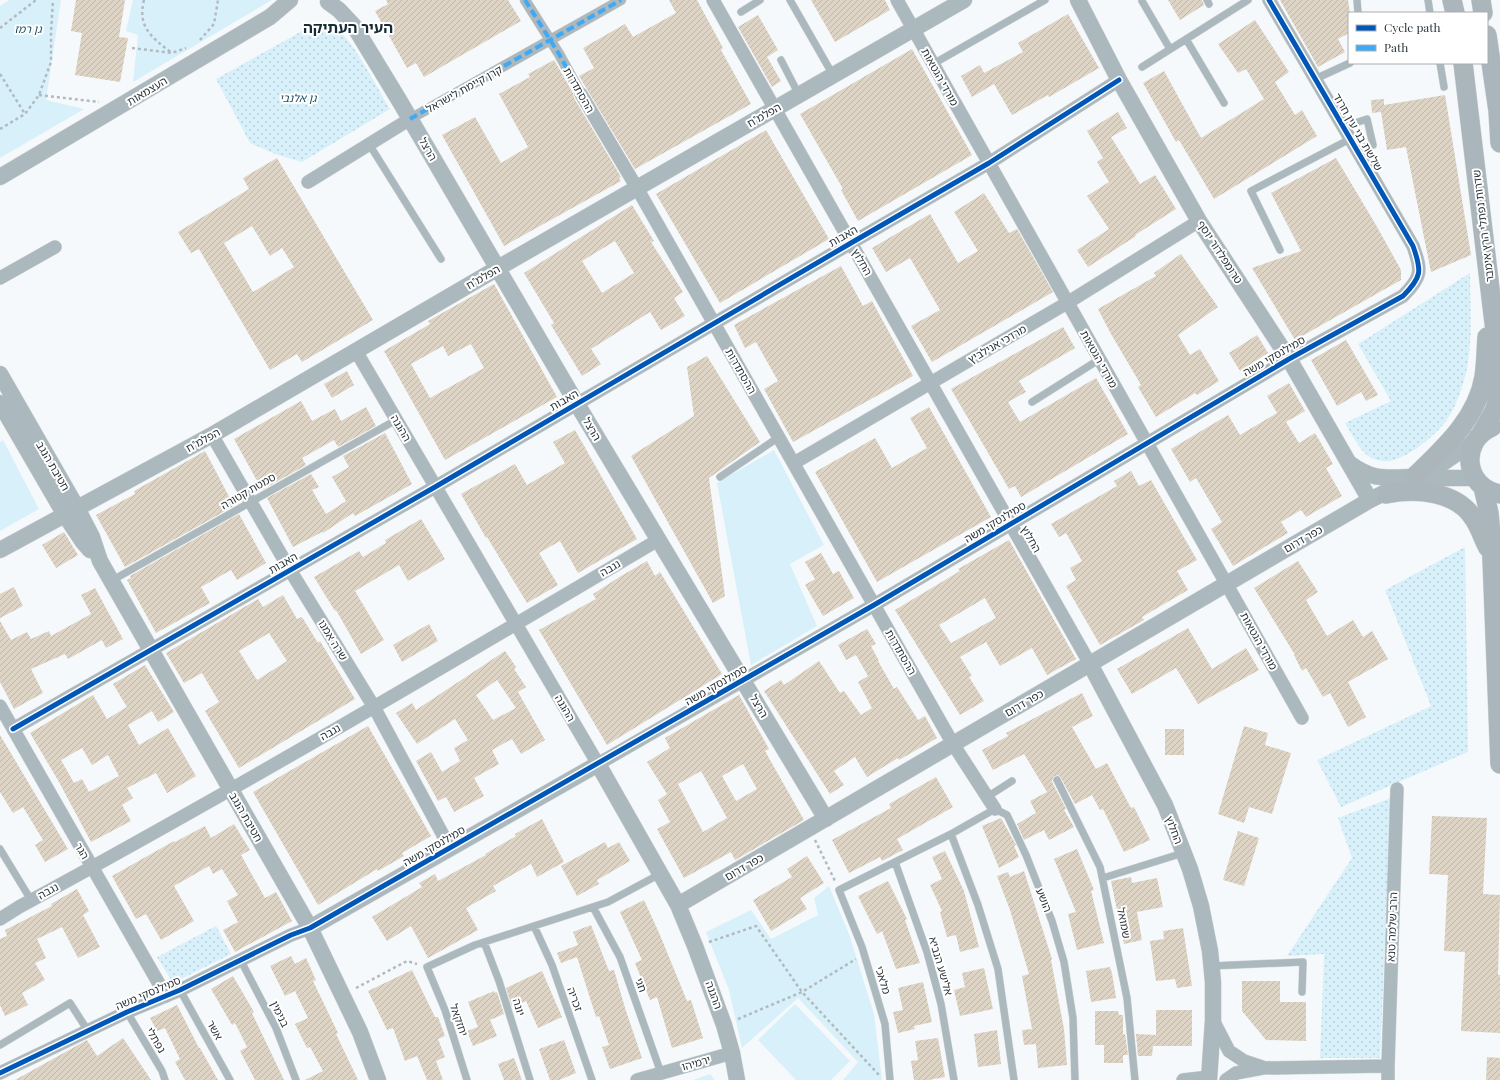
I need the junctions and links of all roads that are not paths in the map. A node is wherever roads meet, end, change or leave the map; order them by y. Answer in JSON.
{"nodes":[{"id":1,"x":290,"y":0,"type":"edge"},
{"id":2,"x":525,"y":0,"type":"edge"},
{"id":3,"x":622,"y":0,"type":"edge"},
{"id":4,"x":713,"y":0,"type":"edge"},
{"id":5,"x":760,"y":0,"type":"edge"},
{"id":6,"x":790,"y":0,"type":"edge"},
{"id":7,"x":897,"y":0,"type":"edge"},
{"id":8,"x":964,"y":0,"type":"edge"},
{"id":9,"x":1045,"y":0,"type":"edge"},
{"id":10,"x":1078,"y":0,"type":"edge"},
{"id":11,"x":1142,"y":0,"type":"edge"},
{"id":12,"x":1248,"y":0,"type":"edge"},
{"id":13,"x":1269,"y":0,"type":"edge"},
{"id":14,"x":1357,"y":0,"type":"edge"},
{"id":15,"x":1428,"y":0,"type":"edge"},
{"id":16,"x":1452,"y":0,"type":"edge"},
{"id":17,"x":1481,"y":0,"type":"edge"},
{"id":18,"x":327,"y":1,"type":"edge"},
{"id":19,"x":741,"y":12,"type":"dead end"},
{"id":20,"x":1358,"y":12,"type":"edge"},
{"id":21,"x":1430,"y":12,"type":"edge"},
{"id":22,"x":1455,"y":12,"type":"edge"},
{"id":23,"x":1483,"y":12,"type":"edge"},
{"id":24,"x":913,"y":29,"type":"junction"},
{"id":25,"x":1186,"y":39,"type":"junction"},
{"id":26,"x":550,"y":40,"type":"junction"},
{"id":27,"x":1488,"y":42,"type":"edge"},
{"id":28,"x":1170,"y":49,"type":"junction"},
{"id":29,"x":781,"y":60,"type":"dead end"},
{"id":30,"x":933,"y":64,"type":"junction"},
{"id":31,"x":1348,"y":64,"type":"edge"},
{"id":32,"x":1440,"y":64,"type":"edge"},
{"id":33,"x":1463,"y":64,"type":"edge"},
{"id":34,"x":1142,"y":67,"type":"dead end"},
{"id":35,"x":833,"y":75,"type":"junction"},
{"id":36,"x":1315,"y":79,"type":"junction"},
{"id":37,"x":1119,"y":80,"type":"junction"},
{"id":38,"x":1444,"y":87,"type":"dead end"},
{"id":39,"x":581,"y":94,"type":"joint"},
{"id":40,"x":799,"y":95,"type":"junction"},
{"id":41,"x":1224,"y":103,"type":"dead end"},
{"id":42,"x":775,"y":109,"type":"junction"},
{"id":43,"x":410,"y":119,"type":"junction"},
{"id":44,"x":1343,"y":127,"type":"junction"},
{"id":45,"x":1500,"y":143,"type":"edge"},
{"id":46,"x":369,"y":144,"type":"junction"},
{"id":47,"x":1353,"y":144,"type":"junction"},
{"id":48,"x":989,"y":163,"type":"junction"},
{"id":49,"x":0,"y":177,"type":"edge"},
{"id":50,"x":308,"y":182,"type":"dead end"},
{"id":51,"x":637,"y":188,"type":"junction"},
{"id":52,"x":1199,"y":221,"type":"junction"},
{"id":53,"x":851,"y":243,"type":"junction"},
{"id":54,"x":55,"y":247,"type":"dead end"},
{"id":55,"x":1280,"y":250,"type":"dead end"},
{"id":56,"x":441,"y":259,"type":"dead end"},
{"id":57,"x":498,"y":268,"type":"junction"},
{"id":58,"x":1419,"y":277,"type":"joint"},
{"id":59,"x":0,"y":278,"type":"edge"},
{"id":60,"x":1490,"y":292,"type":"junction"},
{"id":61,"x":1068,"y":302,"type":"junction"},
{"id":62,"x":714,"y":324,"type":"junction"},
{"id":63,"x":356,"y":351,"type":"junction"},
{"id":64,"x":1100,"y":359,"type":"junction"},
{"id":65,"x":1288,"y":359,"type":"junction"},
{"id":66,"x":0,"y":374,"type":"edge"},
{"id":67,"x":931,"y":383,"type":"junction"},
{"id":68,"x":1032,"y":402,"type":"dead end"},
{"id":69,"x":0,"y":403,"type":"edge"},
{"id":70,"x":577,"y":404,"type":"junction"},
{"id":71,"x":396,"y":420,"type":"junction"},
{"id":72,"x":1500,"y":424,"type":"edge"},
{"id":73,"x":212,"y":435,"type":"junction"},
{"id":74,"x":779,"y":437,"type":"junction"},
{"id":75,"x":1478,"y":437,"type":"junction"},
{"id":76,"x":1147,"y":443,"type":"junction"},
{"id":77,"x":1348,"y":462,"type":"junction"},
{"id":78,"x":794,"y":463,"type":"junction"},
{"id":79,"x":720,"y":477,"type":"dead end"},
{"id":80,"x":1414,"y":477,"type":"junction"},
{"id":81,"x":1486,"y":486,"type":"edge"},
{"id":82,"x":435,"y":487,"type":"junction"},
{"id":83,"x":1378,"y":497,"type":"junction"},
{"id":84,"x":251,"y":502,"type":"junction"},
{"id":85,"x":71,"y":512,"type":"junction"},
{"id":86,"x":1011,"y":524,"type":"junction"},
{"id":87,"x":658,"y":540,"type":"junction"},
{"id":88,"x":0,"y":550,"type":"edge"},
{"id":89,"x":1492,"y":557,"type":"junction"},
{"id":90,"x":290,"y":570,"type":"junction"},
{"id":91,"x":112,"y":581,"type":"junction"},
{"id":92,"x":1226,"y":584,"type":"junction"},
{"id":93,"x":874,"y":605,"type":"junction"},
{"id":94,"x":516,"y":624,"type":"junction"},
{"id":95,"x":151,"y":650,"type":"junction"},
{"id":96,"x":1090,"y":664,"type":"junction"},
{"id":97,"x":743,"y":680,"type":"junction"},
{"id":98,"x":0,"y":706,"type":"edge"},
{"id":99,"x":374,"y":707,"type":"junction"},
{"id":100,"x":1302,"y":718,"type":"dead end"},
{"id":101,"x":13,"y":729,"type":"junction"},
{"id":102,"x":953,"y":744,"type":"junction"},
{"id":103,"x":598,"y":764,"type":"junction"},
{"id":104,"x":1500,"y":764,"type":"edge"},
{"id":105,"x":1057,"y":780,"type":"dead end"},
{"id":106,"x":1012,"y":781,"type":"dead end"},
{"id":107,"x":230,"y":789,"type":"junction"},
{"id":108,"x":1397,"y":789,"type":"dead end"},
{"id":109,"x":987,"y":797,"type":"junction"},
{"id":110,"x":995,"y":809,"type":"junction"},
{"id":111,"x":826,"y":819,"type":"junction"},
{"id":112,"x":951,"y":834,"type":"junction"},
{"id":113,"x":450,"y":848,"type":"junction"},
{"id":114,"x":0,"y":849,"type":"edge"},
{"id":115,"x":1183,"y":853,"type":"junction"},
{"id":116,"x":895,"y":862,"type":"junction"},
{"id":117,"x":91,"y":867,"type":"junction"},
{"id":118,"x":660,"y":874,"type":"junction"},
{"id":119,"x":1103,"y":878,"type":"junction"},
{"id":120,"x":31,"y":900,"type":"junction"},
{"id":121,"x":678,"y":906,"type":"junction"},
{"id":122,"x":593,"y":907,"type":"junction"},
{"id":123,"x":0,"y":919,"type":"edge"},
{"id":124,"x":534,"y":926,"type":"junction"},
{"id":125,"x":310,"y":928,"type":"junction"},
{"id":126,"x":484,"y":942,"type":"junction"},
{"id":127,"x":240,"y":961,"type":"junction"},
{"id":128,"x":1211,"y":966,"type":"junction"},
{"id":129,"x":180,"y":990,"type":"junction"},
{"id":130,"x":1302,"y":992,"type":"dead end"},
{"id":131,"x":166,"y":996,"type":"junction"},
{"id":132,"x":127,"y":1012,"type":"junction"},
{"id":133,"x":1213,"y":1020,"type":"junction"},
{"id":134,"x":88,"y":1031,"type":"junction"},
{"id":135,"x":0,"y":1044,"type":"edge"},
{"id":136,"x":732,"y":1053,"type":"junction"},
{"id":137,"x":1388,"y":1066,"type":"junction"},
{"id":138,"x":1263,"y":1068,"type":"junction"},
{"id":139,"x":0,"y":1073,"type":"edge"},
{"id":140,"x":661,"y":1073,"type":"junction"},
{"id":141,"x":642,"y":1079,"type":"edge"},
{"id":142,"x":1209,"y":1079,"type":"edge"},
{"id":143,"x":165,"y":1080,"type":"edge"},
{"id":144,"x":230,"y":1080,"type":"edge"},
{"id":145,"x":296,"y":1080,"type":"edge"},
{"id":146,"x":378,"y":1080,"type":"edge"},
{"id":147,"x":467,"y":1080,"type":"edge"},
{"id":148,"x":530,"y":1080,"type":"edge"},
{"id":149,"x":592,"y":1080,"type":"edge"},
{"id":150,"x":737,"y":1080,"type":"edge"},
{"id":151,"x":890,"y":1080,"type":"edge"},
{"id":152,"x":954,"y":1080,"type":"edge"},
{"id":153,"x":1014,"y":1080,"type":"edge"},
{"id":154,"x":1075,"y":1080,"type":"edge"},
{"id":155,"x":1135,"y":1080,"type":"edge"},
{"id":156,"x":1183,"y":1080,"type":"edge"},
{"id":157,"x":1226,"y":1080,"type":"edge"},
{"id":158,"x":1388,"y":1080,"type":"edge"}],
"edges":[{"from":1,"to":49,"type":"street","name":"העצמאות"},
{"from":2,"to":26,"type":"street","name":"ההסתדרות"},
{"from":3,"to":26,"type":"street","name":"קרן קיימת לישראל"},
{"from":4,"to":42,"type":"street","name":"החלוץ"},
{"from":5,"to":19,"type":"lane"},
{"from":6,"to":35,"type":"lane"},
{"from":7,"to":24,"type":"street","name":"מורדי הגטאות"},
{"from":8,"to":24,"type":"street","name":"הפלמ\"ח"},
{"from":9,"to":30,"type":"lane"},
{"from":10,"to":37,"type":"street","name":"טרומפלדור יוסף"},
{"from":11,"to":28,"type":"lane"},
{"from":12,"to":25,"type":"lane"},
{"from":13,"to":36,"type":"street","name":"שלשת בני עין חרוד"},
{"from":14,"to":20,"type":"lane"},
{"from":15,"to":21,"type":"lane"},
{"from":16,"to":22,"type":"main road"},
{"from":17,"to":23,"type":"main road"},
{"from":18,"to":43,"type":"street","name":"הרצל"},
{"from":24,"to":30,"type":"street","name":"מורדי הגטאות"},
{"from":24,"to":35,"type":"street","name":"הפלמ\"ח"},
{"from":25,"to":28,"type":"lane"},
{"from":25,"to":41,"type":"lane"},
{"from":26,"to":39,"type":"street","name":"ההסתדרות"},
{"from":26,"to":43,"type":"street","name":"קרן קיימת לישראל"},
{"from":27,"to":45,"type":"main road"},
{"from":28,"to":34,"type":"lane"},
{"from":29,"to":40,"type":"lane"},
{"from":30,"to":48,"type":"street","name":"מורדי הגטאות"},
{"from":31,"to":36,"type":"lane"},
{"from":32,"to":38,"type":"lane"},
{"from":33,"to":60,"type":"main road","name":"שדרות נפתלי הרץ אימבר"},
{"from":35,"to":40,"type":"street","name":"הפלמ\"ח"},
{"from":36,"to":44,"type":"street","name":"שלשת בני עין חרוד"},
{"from":37,"to":48,"type":"street","name":"האבות"},
{"from":37,"to":52,"type":"street","name":"טרומפלדור יוסף"},
{"from":39,"to":51,"type":"street","name":"ההסתדרות"},
{"from":40,"to":42,"type":"street","name":"הפלמ\"ח"},
{"from":42,"to":51,"type":"street","name":"הפלמ\"ח"},
{"from":42,"to":53,"type":"street","name":"החלוץ"},
{"from":43,"to":46,"type":"street","name":"קרן קיימת לישראל"},
{"from":43,"to":57,"type":"street","name":"הרצל"},
{"from":44,"to":47,"type":"street","name":"שלשת בני עין חרוד"},
{"from":44,"to":47,"type":"lane"},
{"from":46,"to":50,"type":"street","name":"קרן קיימת לישראל"},
{"from":46,"to":56,"type":"lane"},
{"from":47,"to":55,"type":"lane"},
{"from":47,"to":58,"type":"street","name":"שלשת בני עין חרוד"},
{"from":48,"to":53,"type":"street","name":"האבות"},
{"from":48,"to":61,"type":"street","name":"מורדי הגטאות"},
{"from":51,"to":57,"type":"street","name":"הפלמ\"ח"},
{"from":51,"to":62,"type":"street","name":"ההסתדרות"},
{"from":52,"to":61,"type":"street","name":"מרדכי אנילביץ"},
{"from":52,"to":65,"type":"street","name":"טרומפלדור יוסף"},
{"from":53,"to":62,"type":"street","name":"האבות"},
{"from":53,"to":67,"type":"street","name":"החלוץ"},
{"from":54,"to":59,"type":"street"},
{"from":57,"to":63,"type":"street","name":"הפלמ\"ח"},
{"from":57,"to":70,"type":"street","name":"הרצל"},
{"from":58,"to":65,"type":"street","name":"סמילנסקי משה"},
{"from":60,"to":75,"type":"main road","name":"שדרות נפתלי הרץ אימבר"},
{"from":60,"to":80,"type":"main road"},
{"from":61,"to":64,"type":"street","name":"מורדי הגטאות"},
{"from":61,"to":67,"type":"street","name":"מרדכי אנילביץ"},
{"from":62,"to":70,"type":"street","name":"האבות"},
{"from":62,"to":74,"type":"street","name":"ההסתדרות"},
{"from":63,"to":71,"type":"street","name":"ההגנה"},
{"from":63,"to":73,"type":"street","name":"הפלמ\"ח"},
{"from":64,"to":68,"type":"lane"},
{"from":64,"to":76,"type":"street","name":"מורדי הגטאות"},
{"from":65,"to":76,"type":"street","name":"סמילנסקי משה"},
{"from":65,"to":77,"type":"street","name":"טרומפלדור יוסף"},
{"from":66,"to":85,"type":"street","name":"חטיבת הנגב"},
{"from":67,"to":78,"type":"street","name":"מרדכי אנילביץ"},
{"from":67,"to":86,"type":"street","name":"החלוץ"},
{"from":69,"to":85,"type":"street","name":"חטיבת הנגב"},
{"from":70,"to":82,"type":"street","name":"האבות"},
{"from":70,"to":87,"type":"street","name":"הרצל"},
{"from":71,"to":82,"type":"street","name":"ההגנה"},
{"from":71,"to":84,"type":"lane","name":"סמטת קטורה"},
{"from":72,"to":75,"type":"main road"},
{"from":73,"to":84,"type":"street","name":"שרה אמנו"},
{"from":73,"to":85,"type":"street","name":"הפלמ\"ח"},
{"from":74,"to":78,"type":"street","name":"ההסתדרות"},
{"from":74,"to":79,"type":"lane"},
{"from":75,"to":80,"type":"street","name":"כפר דרום"},
{"from":75,"to":81,"type":"main road","name":"שדרות נפתלי הרץ אימבר"},
{"from":76,"to":86,"type":"street","name":"סמילנסקי משה"},
{"from":76,"to":92,"type":"street","name":"מורדי הגטאות"},
{"from":77,"to":80,"type":"street"},
{"from":77,"to":83,"type":"street","name":"טרומפלדור יוסף"},
{"from":78,"to":93,"type":"street","name":"ההסתדרות"},
{"from":80,"to":83,"type":"street","name":"כפר דרום"},
{"from":81,"to":83,"type":"street","name":"כפר דרום"},
{"from":81,"to":89,"type":"main road"},
{"from":82,"to":90,"type":"street","name":"האבות"},
{"from":82,"to":94,"type":"street","name":"ההגנה"},
{"from":83,"to":89,"type":"main road"},
{"from":83,"to":92,"type":"street","name":"כפר דרום"},
{"from":84,"to":90,"type":"street","name":"שרה אמנו"},
{"from":84,"to":91,"type":"lane","name":"סמטת קטורה"},
{"from":85,"to":88,"type":"street","name":"הפלמ\"ח"},
{"from":85,"to":91,"type":"street","name":"חטיבת הנגב"},
{"from":86,"to":93,"type":"street","name":"סמילנסקי משה"},
{"from":86,"to":96,"type":"street","name":"החלוץ"},
{"from":87,"to":94,"type":"street","name":"נגבה"},
{"from":87,"to":97,"type":"street","name":"הרצל"},
{"from":89,"to":104,"type":"main road"},
{"from":90,"to":95,"type":"street","name":"האבות"},
{"from":90,"to":99,"type":"street","name":"שרה אמנו"},
{"from":91,"to":95,"type":"street","name":"חטיבת הנגב"},
{"from":92,"to":96,"type":"street","name":"כפר דרום"},
{"from":92,"to":100,"type":"street","name":"מורדי הגטאות"},
{"from":93,"to":97,"type":"street","name":"סמילנסקי משה"},
{"from":93,"to":102,"type":"street","name":"ההסתדרות"},
{"from":94,"to":99,"type":"street","name":"נגבה"},
{"from":94,"to":103,"type":"street","name":"ההגנה"},
{"from":95,"to":101,"type":"street","name":"האבות"},
{"from":95,"to":107,"type":"street","name":"חטיבת הנגב"},
{"from":96,"to":102,"type":"street","name":"כפר דרום"},
{"from":96,"to":115,"type":"street","name":"החלוץ"},
{"from":97,"to":103,"type":"street","name":"סמילנסקי משה"},
{"from":97,"to":111,"type":"street","name":"הרצל"},
{"from":98,"to":101,"type":"street","name":"הגר"},
{"from":99,"to":107,"type":"street","name":"נגבה"},
{"from":99,"to":113,"type":"street","name":"שרה אמנו"},
{"from":101,"to":117,"type":"street","name":"הגר"},
{"from":102,"to":109,"type":"street","name":"הושע"},
{"from":102,"to":111,"type":"street","name":"כפר דרום"},
{"from":103,"to":113,"type":"street","name":"סמילנסקי משה"},
{"from":103,"to":118,"type":"street","name":"ההגנה"},
{"from":105,"to":119,"type":"lane","name":"שמואל"},
{"from":106,"to":109,"type":"lane"},
{"from":107,"to":117,"type":"street","name":"נגבה"},
{"from":107,"to":125,"type":"street","name":"חטיבת הנגב"},
{"from":108,"to":137,"type":"street","name":"הרב שלמה טנא"},
{"from":109,"to":110,"type":"street","name":"הושע"},
{"from":110,"to":112,"type":"lane"},
{"from":110,"to":154,"type":"lane","name":"הושע"},
{"from":111,"to":121,"type":"street","name":"כפר דרום"},
{"from":112,"to":116,"type":"lane"},
{"from":112,"to":153,"type":"lane"},
{"from":113,"to":125,"type":"street","name":"סמילנסקי משה"},
{"from":114,"to":120,"type":"lane"},
{"from":115,"to":119,"type":"lane"},
{"from":115,"to":128,"type":"street","name":"החלוץ"},
{"from":116,"to":151,"type":"lane","name":"מלאכי"},
{"from":116,"to":152,"type":"lane","name":"אלישע הנביא"},
{"from":117,"to":120,"type":"street","name":"נגבה"},
{"from":117,"to":131,"type":"street","name":"הגר"},
{"from":118,"to":121,"type":"street","name":"ההגנה"},
{"from":118,"to":122,"type":"lane"},
{"from":119,"to":155,"type":"lane","name":"שמואל"},
{"from":120,"to":123,"type":"street","name":"נגבה"},
{"from":121,"to":136,"type":"street","name":"ההגנה"},
{"from":122,"to":124,"type":"lane"},
{"from":122,"to":140,"type":"lane","name":"חגי"},
{"from":124,"to":126,"type":"lane"},
{"from":124,"to":149,"type":"lane","name":"זכריה"},
{"from":125,"to":127,"type":"street","name":"סמילנסקי משה"},
{"from":125,"to":146,"type":"street","name":"חטיבת הנגב"},
{"from":126,"to":147,"type":"lane","name":"יחזקאל"},
{"from":126,"to":148,"type":"lane","name":"יונה"},
{"from":127,"to":129,"type":"street","name":"סמילנסקי משה"},
{"from":127,"to":145,"type":"lane","name":"בנימין"},
{"from":128,"to":130,"type":"lane"},
{"from":128,"to":133,"type":"street","name":"החלוץ"},
{"from":129,"to":131,"type":"street","name":"סמילנסקי משה"},
{"from":129,"to":144,"type":"lane","name":"אשר"},
{"from":131,"to":132,"type":"street","name":"סמילנסקי משה"},
{"from":132,"to":134,"type":"street","name":"סמילנסקי משה"},
{"from":132,"to":143,"type":"lane","name":"נפתלי"},
{"from":133,"to":138,"type":"street"},
{"from":133,"to":142,"type":"street","name":"החלוץ"},
{"from":134,"to":135,"type":"lane"},
{"from":134,"to":139,"type":"street","name":"סמילנסקי משה"},
{"from":136,"to":140,"type":"street","name":"ירמיהו"},
{"from":136,"to":150,"type":"street","name":"ההגנה"},
{"from":137,"to":138,"type":"street"},
{"from":137,"to":158,"type":"street","name":"הרב שלמה טנא"},
{"from":138,"to":157,"type":"street"},
{"from":140,"to":141,"type":"street","name":"ירמיהו"},
{"from":142,"to":156,"type":"street"}]}
